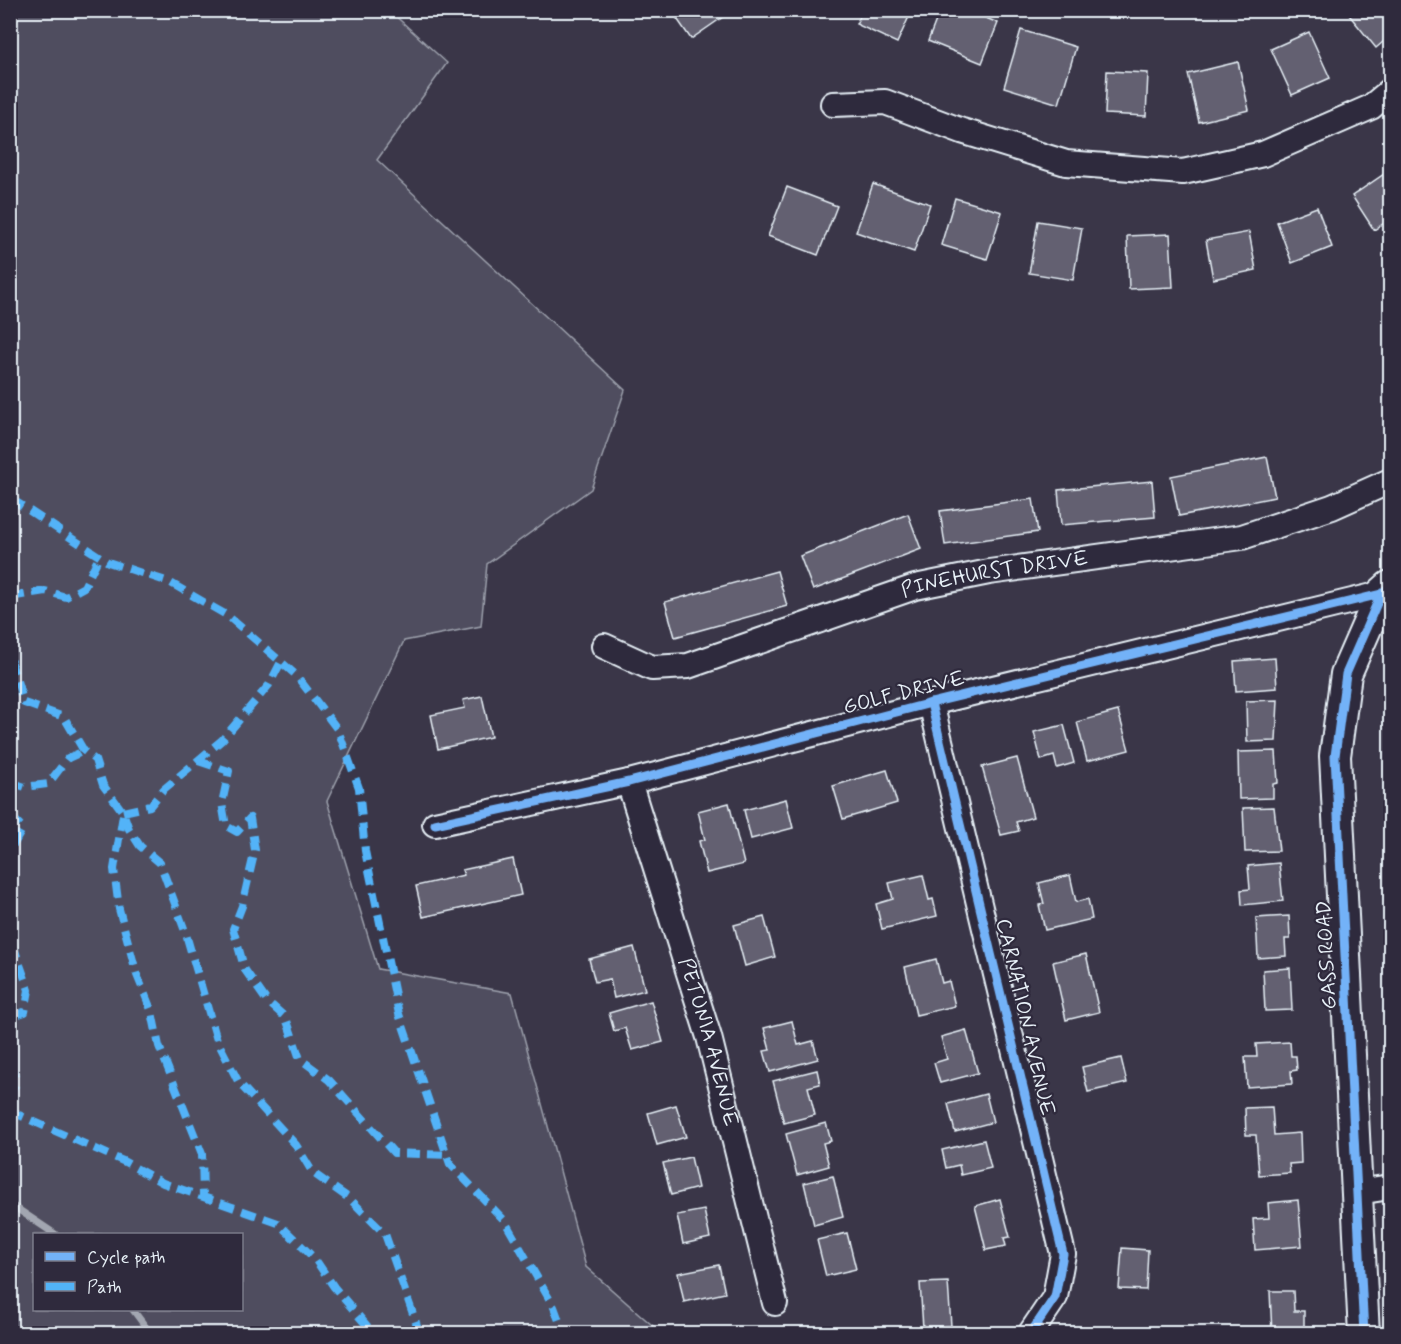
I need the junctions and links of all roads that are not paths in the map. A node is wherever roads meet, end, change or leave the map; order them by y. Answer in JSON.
{"nodes":[{"id":1,"x":1390,"y":91,"type":"edge"},
{"id":2,"x":832,"y":104,"type":"dead end"},
{"id":3,"x":1390,"y":481,"type":"edge"},
{"id":4,"x":1386,"y":590,"type":"edge"},
{"id":5,"x":604,"y":646,"type":"dead end"},
{"id":6,"x":931,"y":704,"type":"junction"},
{"id":7,"x":629,"y":782,"type":"junction"},
{"id":8,"x":435,"y":824,"type":"dead end"},
{"id":9,"x":1390,"y":1187,"type":"edge"},
{"id":10,"x":1358,"y":1192,"type":"junction"},
{"id":11,"x":775,"y":1303,"type":"dead end"},
{"id":12,"x":1030,"y":1334,"type":"edge"},
{"id":13,"x":1364,"y":1334,"type":"edge"}],
"edges":[{"from":1,"to":2,"type":"street"},
{"from":3,"to":5,"type":"street","name":"PINEHURST DRIVE"},
{"from":4,"to":6,"type":"street","name":"GOLF DRIVE"},
{"from":4,"to":10,"type":"street","name":"GASS ROAD"},
{"from":6,"to":7,"type":"street","name":"GOLF DRIVE"},
{"from":6,"to":12,"type":"street","name":"CARNATION AVENUE"},
{"from":7,"to":8,"type":"street","name":"GOLF DRIVE"},
{"from":7,"to":11,"type":"street","name":"PETUNIA AVENUE"},
{"from":9,"to":10,"type":"street"},
{"from":10,"to":13,"type":"street","name":"GASS ROAD"}]}
